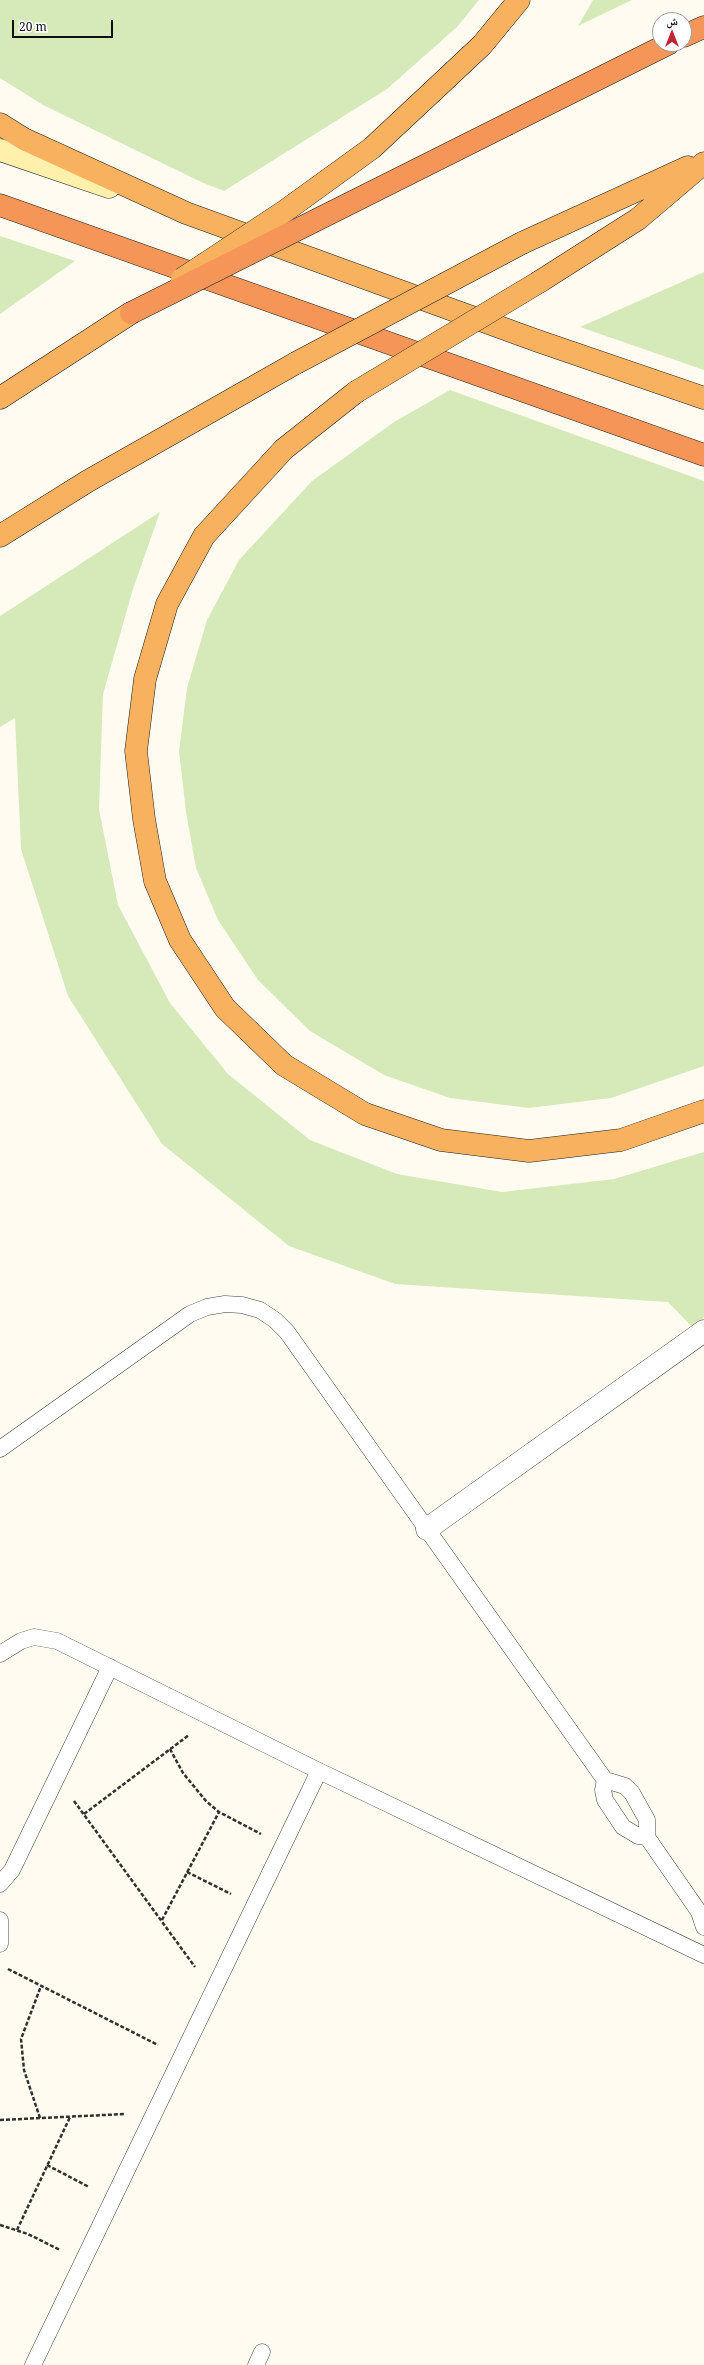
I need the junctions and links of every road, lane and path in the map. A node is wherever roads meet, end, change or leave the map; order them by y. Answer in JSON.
{"nodes":[{"id":1,"x":519,"y":0,"type":"edge"},
{"id":2,"x":704,"y":27,"type":"edge"},
{"id":3,"x":692,"y":32,"type":"edge"},
{"id":4,"x":652,"y":52,"type":"edge"},
{"id":5,"x":0,"y":124,"type":"edge"},
{"id":6,"x":0,"y":150,"type":"edge"},
{"id":7,"x":704,"y":160,"type":"edge"},
{"id":8,"x":704,"y":163,"type":"edge"},
{"id":9,"x":0,"y":205,"type":"edge"},
{"id":10,"x":186,"y":213,"type":"junction"},
{"id":11,"x":131,"y":313,"type":"junction"},
{"id":12,"x":0,"y":398,"type":"edge"},
{"id":13,"x":704,"y":398,"type":"edge"},
{"id":14,"x":704,"y":455,"type":"edge"},
{"id":15,"x":0,"y":536,"type":"edge"},
{"id":16,"x":704,"y":1111,"type":"edge"},
{"id":17,"x":704,"y":1331,"type":"edge"},
{"id":18,"x":0,"y":1450,"type":"edge"},
{"id":19,"x":427,"y":1529,"type":"junction"},
{"id":20,"x":0,"y":1654,"type":"edge"},
{"id":21,"x":110,"y":1667,"type":"junction"},
{"id":22,"x":212,"y":1718,"type":"junction"},
{"id":23,"x":170,"y":1749,"type":"junction"},
{"id":24,"x":319,"y":1771,"type":"junction"},
{"id":25,"x":57,"y":1777,"type":"junction"},
{"id":26,"x":605,"y":1780,"type":"junction"},
{"id":27,"x":219,"y":1812,"type":"junction"},
{"id":28,"x":84,"y":1814,"type":"junction"},
{"id":29,"x":647,"y":1837,"type":"junction"},
{"id":30,"x":284,"y":1844,"type":"junction"},
{"id":31,"x":187,"y":1872,"type":"junction"},
{"id":32,"x":0,"y":1884,"type":"edge"},
{"id":33,"x":254,"y":1905,"type":"junction"},
{"id":34,"x":0,"y":1920,"type":"edge"},
{"id":35,"x":162,"y":1920,"type":"junction"},
{"id":36,"x":704,"y":1928,"type":"edge"},
{"id":37,"x":704,"y":1935,"type":"edge"},
{"id":38,"x":0,"y":1944,"type":"edge"},
{"id":39,"x":701,"y":1954,"type":"edge"},
{"id":40,"x":7,"y":1969,"type":"dead end"},
{"id":41,"x":41,"y":1986,"type":"junction"},
{"id":42,"x":213,"y":1991,"type":"junction"},
{"id":43,"x":182,"y":2057,"type":"junction"},
{"id":44,"x":154,"y":2113,"type":"junction"},
{"id":45,"x":70,"y":2117,"type":"junction"},
{"id":46,"x":40,"y":2118,"type":"junction"},
{"id":47,"x":0,"y":2120,"type":"edge"},
{"id":48,"x":47,"y":2165,"type":"junction"},
{"id":49,"x":112,"y":2200,"type":"junction"},
{"id":50,"x":0,"y":2225,"type":"edge"},
{"id":51,"x":17,"y":2230,"type":"junction"},
{"id":52,"x":83,"y":2262,"type":"junction"},
{"id":53,"x":33,"y":2365,"type":"edge"}],
"edges":[{"from":1,"to":11,"type":"highway","bridge":true},
{"from":2,"to":3,"type":"highway"},
{"from":4,"to":11,"type":"highway","bridge":true},
{"from":5,"to":10,"type":"highway"},
{"from":6,"to":10,"type":"main road"},
{"from":7,"to":15,"type":"highway","bridge":true},
{"from":8,"to":16,"type":"highway","bridge":true},
{"from":9,"to":14,"type":"highway"},
{"from":10,"to":13,"type":"highway"},
{"from":11,"to":12,"type":"highway"},
{"from":17,"to":19,"type":"street"},
{"from":18,"to":19,"type":"lane"},
{"from":19,"to":26,"type":"lane"},
{"from":20,"to":21,"type":"lane"},
{"from":21,"to":22,"type":"lane"},
{"from":21,"to":25,"type":"lane"},
{"from":22,"to":23,"type":"path"},
{"from":22,"to":24,"type":"lane"},
{"from":23,"to":27,"type":"path"},
{"from":23,"to":28,"type":"path"},
{"from":24,"to":30,"type":"lane"},
{"from":24,"to":39,"type":"lane"},
{"from":25,"to":28,"type":"path"},
{"from":25,"to":32,"type":"lane"},
{"from":26,"to":29,"type":"lane"},
{"from":26,"to":29,"type":"lane"},
{"from":27,"to":30,"type":"path"},
{"from":27,"to":31,"type":"path"},
{"from":28,"to":35,"type":"path"},
{"from":29,"to":36,"type":"lane"},
{"from":30,"to":33,"type":"lane"},
{"from":31,"to":33,"type":"path"},
{"from":31,"to":35,"type":"path"},
{"from":33,"to":42,"type":"lane"},
{"from":34,"to":38,"type":"lane"},
{"from":35,"to":42,"type":"path"},
{"from":37,"to":39,"type":"lane"},
{"from":40,"to":41,"type":"path"},
{"from":41,"to":43,"type":"path"},
{"from":41,"to":46,"type":"path"},
{"from":42,"to":43,"type":"lane"},
{"from":43,"to":44,"type":"lane"},
{"from":44,"to":45,"type":"path"},
{"from":44,"to":49,"type":"lane"},
{"from":45,"to":46,"type":"path"},
{"from":45,"to":48,"type":"path"},
{"from":46,"to":47,"type":"path"},
{"from":48,"to":49,"type":"path"},
{"from":48,"to":51,"type":"path"},
{"from":49,"to":52,"type":"lane"},
{"from":50,"to":51,"type":"path"},
{"from":51,"to":52,"type":"path"},
{"from":52,"to":53,"type":"lane"}]}
